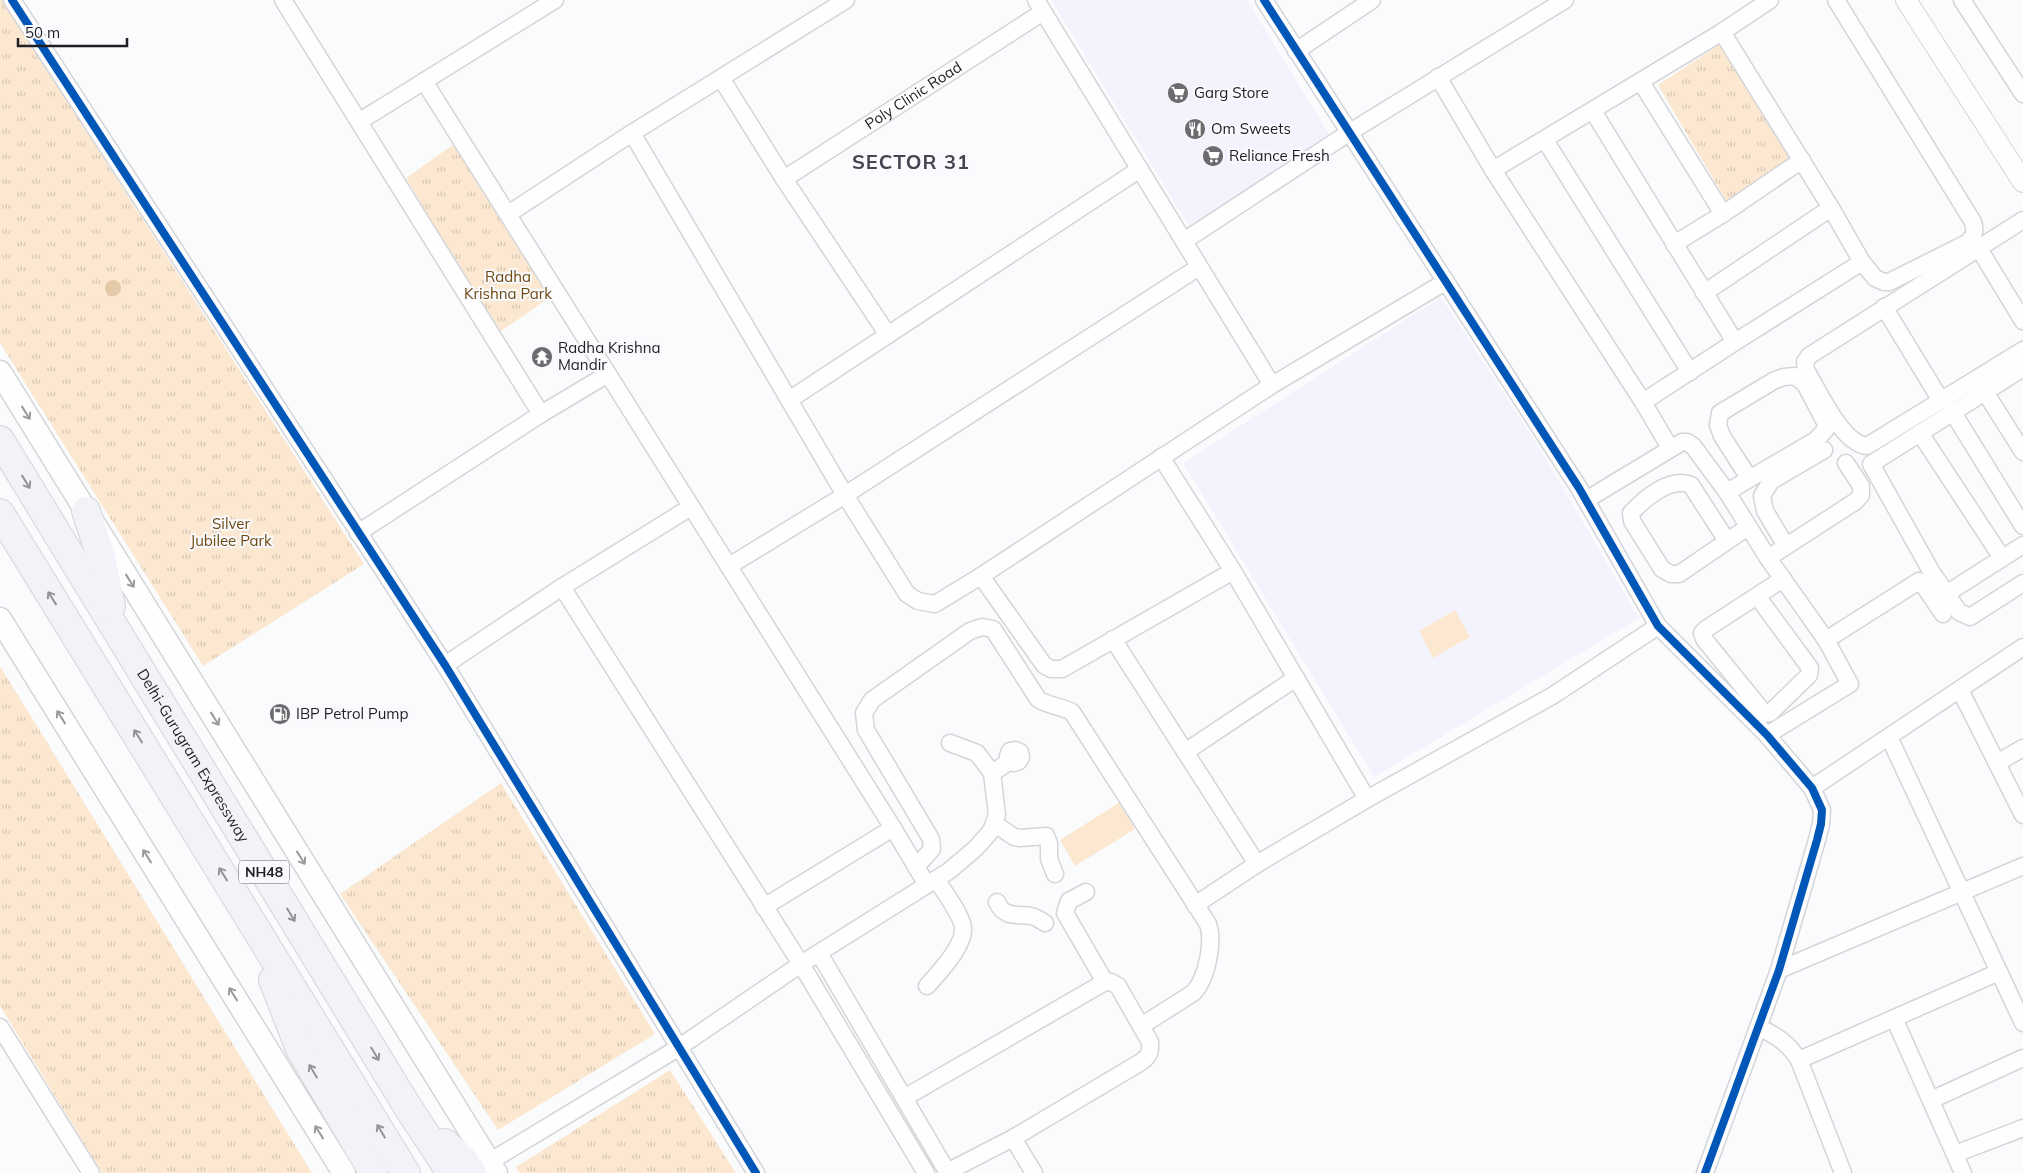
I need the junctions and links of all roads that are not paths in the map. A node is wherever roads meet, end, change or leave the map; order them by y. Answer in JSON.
{"nodes":[{"id":1,"x":12,"y":0,"type":"edge"},
{"id":2,"x":555,"y":0,"type":"edge"},
{"id":3,"x":846,"y":0,"type":"edge"},
{"id":4,"x":1264,"y":0,"type":"edge"},
{"id":5,"x":1372,"y":0,"type":"edge"},
{"id":6,"x":1565,"y":0,"type":"edge"},
{"id":7,"x":1770,"y":0,"type":"edge"},
{"id":8,"x":1836,"y":0,"type":"edge"},
{"id":9,"x":1906,"y":0,"type":"edge"},
{"id":10,"x":1962,"y":0,"type":"edge"},
{"id":11,"x":289,"y":2,"type":"edge"},
{"id":12,"x":1039,"y":6,"type":"edge"},
{"id":13,"x":1722,"y":32,"type":"junction"},
{"id":14,"x":1296,"y":51,"type":"junction"},
{"id":15,"x":1438,"y":77,"type":"junction"},
{"id":16,"x":721,"y":78,"type":"junction"},
{"id":17,"x":424,"y":81,"type":"junction"},
{"id":18,"x":1642,"y":82,"type":"junction"},
{"id":19,"x":2023,"y":94,"type":"edge"},
{"id":20,"x":1593,"y":111,"type":"junction"},
{"id":21,"x":360,"y":120,"type":"junction"},
{"id":22,"x":1350,"y":132,"type":"junction"},
{"id":23,"x":632,"y":134,"type":"junction"},
{"id":24,"x":1545,"y":140,"type":"junction"},
{"id":25,"x":1802,"y":160,"type":"junction"},
{"id":26,"x":1140,"y":169,"type":"junction"},
{"id":27,"x":1493,"y":170,"type":"junction"},
{"id":28,"x":784,"y":179,"type":"junction"},
{"id":29,"x":2023,"y":182,"type":"edge"},
{"id":30,"x":1832,"y":208,"type":"junction"},
{"id":31,"x":508,"y":214,"type":"junction"},
{"id":32,"x":1723,"y":214,"type":"junction"},
{"id":33,"x":2023,"y":220,"type":"edge"},
{"id":34,"x":1184,"y":241,"type":"junction"},
{"id":35,"x":1674,"y":244,"type":"junction"},
{"id":36,"x":1978,"y":247,"type":"junction"},
{"id":37,"x":1862,"y":262,"type":"junction"},
{"id":38,"x":1199,"y":267,"type":"junction"},
{"id":39,"x":1445,"y":282,"type":"junction"},
{"id":40,"x":1704,"y":293,"type":"junction"},
{"id":41,"x":1884,"y":307,"type":"junction"},
{"id":42,"x":2023,"y":321,"type":"edge"},
{"id":43,"x":888,"y":335,"type":"junction"},
{"id":44,"x":1735,"y":342,"type":"junction"},
{"id":45,"x":2023,"y":350,"type":"edge"},
{"id":46,"x":0,"y":372,"type":"edge"},
{"id":47,"x":1690,"y":372,"type":"junction"},
{"id":48,"x":608,"y":374,"type":"junction"},
{"id":49,"x":2020,"y":375,"type":"edge"},
{"id":50,"x":1272,"y":386,"type":"junction"},
{"id":51,"x":1984,"y":392,"type":"junction"},
{"id":52,"x":1940,"y":399,"type":"junction"},
{"id":53,"x":789,"y":400,"type":"junction"},
{"id":54,"x":1644,"y":402,"type":"junction"},
{"id":55,"x":1952,"y":412,"type":"junction"},
{"id":56,"x":542,"y":414,"type":"junction"},
{"id":57,"x":1920,"y":433,"type":"junction"},
{"id":58,"x":0,"y":440,"type":"edge"},
{"id":59,"x":1670,"y":448,"type":"junction"},
{"id":60,"x":1824,"y":450,"type":"dead end"},
{"id":61,"x":2023,"y":452,"type":"edge"},
{"id":62,"x":1161,"y":457,"type":"junction"},
{"id":63,"x":1846,"y":463,"type":"dead end"},
{"id":64,"x":1749,"y":478,"type":"junction"},
{"id":65,"x":1727,"y":492,"type":"junction"},
{"id":66,"x":845,"y":495,"type":"junction"},
{"id":67,"x":1586,"y":500,"type":"junction"},
{"id":68,"x":691,"y":507,"type":"junction"},
{"id":69,"x":86,"y":511,"type":"junction"},
{"id":70,"x":0,"y":513,"type":"edge"},
{"id":71,"x":2023,"y":526,"type":"edge"},
{"id":72,"x":1748,"y":527,"type":"junction"},
{"id":73,"x":7,"y":532,"type":"edge"},
{"id":74,"x":358,"y":533,"type":"junction"},
{"id":75,"x":1727,"y":541,"type":"junction"},
{"id":76,"x":2023,"y":545,"type":"edge"},
{"id":77,"x":1786,"y":546,"type":"junction"},
{"id":78,"x":1768,"y":558,"type":"junction"},
{"id":79,"x":2002,"y":558,"type":"junction"},
{"id":80,"x":729,"y":566,"type":"junction"},
{"id":81,"x":1233,"y":571,"type":"junction"},
{"id":82,"x":980,"y":576,"type":"junction"},
{"id":83,"x":1783,"y":579,"type":"junction"},
{"id":84,"x":2023,"y":583,"type":"edge"},
{"id":85,"x":562,"y":587,"type":"junction"},
{"id":86,"x":1946,"y":594,"type":"junction"},
{"id":87,"x":1757,"y":596,"type":"junction"},
{"id":88,"x":1943,"y":614,"type":"dead end"},
{"id":89,"x":0,"y":619,"type":"edge"},
{"id":90,"x":1658,"y":626,"type":"junction"},
{"id":91,"x":120,"y":635,"type":"junction"},
{"id":92,"x":1113,"y":639,"type":"junction"},
{"id":93,"x":1826,"y":640,"type":"junction"},
{"id":94,"x":2023,"y":647,"type":"edge"},
{"id":95,"x":445,"y":665,"type":"junction"},
{"id":96,"x":1296,"y":678,"type":"junction"},
{"id":97,"x":1960,"y":690,"type":"junction"},
{"id":98,"x":1767,"y":735,"type":"junction"},
{"id":99,"x":1889,"y":737,"type":"junction"},
{"id":100,"x":950,"y":744,"type":"dead end"},
{"id":101,"x":2023,"y":748,"type":"edge"},
{"id":102,"x":1185,"y":752,"type":"junction"},
{"id":103,"x":1010,"y":761,"type":"dead end"},
{"id":104,"x":1997,"y":763,"type":"junction"},
{"id":105,"x":992,"y":773,"type":"junction"},
{"id":106,"x":1812,"y":788,"type":"junction"},
{"id":107,"x":1366,"y":799,"type":"junction"},
{"id":108,"x":2023,"y":815,"type":"edge"},
{"id":109,"x":995,"y":824,"type":"junction"},
{"id":110,"x":893,"y":828,"type":"junction"},
{"id":111,"x":1256,"y":864,"type":"junction"},
{"id":112,"x":2023,"y":866,"type":"edge"},
{"id":113,"x":916,"y":867,"type":"junction"},
{"id":114,"x":1055,"y":874,"type":"dead end"},
{"id":115,"x":931,"y":882,"type":"junction"},
{"id":116,"x":1086,"y":892,"type":"dead end"},
{"id":117,"x":1962,"y":892,"type":"junction"},
{"id":118,"x":997,"y":902,"type":"dead end"},
{"id":119,"x":1195,"y":905,"type":"junction"},
{"id":120,"x":764,"y":907,"type":"junction"},
{"id":121,"x":249,"y":916,"type":"junction"},
{"id":122,"x":1056,"y":918,"type":"junction"},
{"id":123,"x":818,"y":953,"type":"junction"},
{"id":124,"x":801,"y":964,"type":"junction"},
{"id":125,"x":1779,"y":970,"type":"junction"},
{"id":126,"x":2000,"y":972,"type":"junction"},
{"id":127,"x":1105,"y":982,"type":"junction"},
{"id":128,"x":927,"y":986,"type":"dead end"},
{"id":129,"x":1894,"y":1018,"type":"junction"},
{"id":130,"x":2023,"y":1023,"type":"edge"},
{"id":131,"x":1141,"y":1026,"type":"junction"},
{"id":132,"x":0,"y":1027,"type":"edge"},
{"id":133,"x":1759,"y":1028,"type":"junction"},
{"id":134,"x":678,"y":1048,"type":"junction"},
{"id":135,"x":2023,"y":1058,"type":"edge"},
{"id":136,"x":1798,"y":1060,"type":"junction"},
{"id":137,"x":904,"y":1098,"type":"junction"},
{"id":138,"x":1931,"y":1100,"type":"junction"},
{"id":139,"x":409,"y":1109,"type":"junction"},
{"id":140,"x":2023,"y":1128,"type":"edge"},
{"id":141,"x":1013,"y":1138,"type":"junction"},
{"id":142,"x":1955,"y":1154,"type":"junction"},
{"id":143,"x":486,"y":1169,"type":"edge"},
{"id":144,"x":920,"y":1171,"type":"edge"},
{"id":145,"x":947,"y":1172,"type":"edge"},
{"id":146,"x":91,"y":1173,"type":"edge"},
{"id":147,"x":344,"y":1173,"type":"edge"},
{"id":148,"x":374,"y":1173,"type":"edge"},
{"id":149,"x":406,"y":1173,"type":"edge"},
{"id":150,"x":451,"y":1173,"type":"edge"},
{"id":151,"x":756,"y":1173,"type":"edge"},
{"id":152,"x":1034,"y":1173,"type":"edge"},
{"id":153,"x":1705,"y":1173,"type":"edge"},
{"id":154,"x":1843,"y":1173,"type":"edge"},
{"id":155,"x":1963,"y":1173,"type":"edge"}],
"edges":[{"from":1,"to":74,"type":"street"},
{"from":2,"to":17,"type":"street"},
{"from":3,"to":16,"type":"street"},
{"from":4,"to":14,"type":"street"},
{"from":5,"to":14,"type":"street"},
{"from":6,"to":15,"type":"street"},
{"from":7,"to":13,"type":"street"},
{"from":8,"to":37,"type":"street"},
{"from":9,"to":29,"type":"street"},
{"from":10,"to":19,"type":"street"},
{"from":11,"to":21,"type":"street"},
{"from":12,"to":26,"type":"street"},
{"from":12,"to":28,"type":"street","name":"Poly Clinic Road"},
{"from":13,"to":18,"type":"street"},
{"from":13,"to":25,"type":"street"},
{"from":14,"to":22,"type":"street"},
{"from":15,"to":22,"type":"street"},
{"from":15,"to":27,"type":"street"},
{"from":16,"to":23,"type":"street"},
{"from":16,"to":28,"type":"street"},
{"from":17,"to":21,"type":"street"},
{"from":17,"to":31,"type":"street"},
{"from":18,"to":20,"type":"street"},
{"from":18,"to":32,"type":"street"},
{"from":20,"to":24,"type":"street"},
{"from":20,"to":35,"type":"street"},
{"from":21,"to":56,"type":"street"},
{"from":22,"to":34,"type":"street"},
{"from":22,"to":39,"type":"street"},
{"from":23,"to":31,"type":"street"},
{"from":23,"to":53,"type":"street"},
{"from":24,"to":27,"type":"street"},
{"from":24,"to":47,"type":"street"},
{"from":25,"to":30,"type":"street"},
{"from":25,"to":32,"type":"street"},
{"from":26,"to":34,"type":"street"},
{"from":26,"to":43,"type":"street"},
{"from":27,"to":54,"type":"street"},
{"from":28,"to":43,"type":"street"},
{"from":30,"to":37,"type":"street"},
{"from":30,"to":40,"type":"street"},
{"from":31,"to":48,"type":"street"},
{"from":32,"to":35,"type":"street"},
{"from":33,"to":36,"type":"street"},
{"from":34,"to":38,"type":"street"},
{"from":35,"to":40,"type":"street"},
{"from":36,"to":41,"type":"street"},
{"from":36,"to":42,"type":"street"},
{"from":37,"to":44,"type":"street"},
{"from":38,"to":50,"type":"street"},
{"from":38,"to":66,"type":"street"},
{"from":39,"to":50,"type":"street"},
{"from":39,"to":67,"type":"street"},
{"from":40,"to":44,"type":"street"},
{"from":41,"to":52,"type":"street"},
{"from":41,"to":52,"type":"street"},
{"from":43,"to":53,"type":"street"},
{"from":44,"to":47,"type":"street"},
{"from":45,"to":52,"type":"street"},
{"from":46,"to":69,"type":"main road","one_way":true},
{"from":47,"to":54,"type":"street"},
{"from":48,"to":56,"type":"street"},
{"from":48,"to":68,"type":"street"},
{"from":49,"to":51,"type":"street"},
{"from":50,"to":62,"type":"street"},
{"from":51,"to":55,"type":"street"},
{"from":51,"to":61,"type":"street"},
{"from":53,"to":66,"type":"street"},
{"from":54,"to":59,"type":"street"},
{"from":55,"to":57,"type":"street"},
{"from":55,"to":71,"type":"street"},
{"from":56,"to":74,"type":"street"},
{"from":57,"to":79,"type":"street"},
{"from":57,"to":86,"type":"street"},
{"from":58,"to":91,"type":"highway","name":"Delhi-Gurugram Expressway","number":"NH48","one_way":true},
{"from":59,"to":65,"type":"street"},
{"from":59,"to":67,"type":"street"},
{"from":60,"to":77,"type":"street"},
{"from":62,"to":81,"type":"street"},
{"from":62,"to":82,"type":"street"},
{"from":63,"to":77,"type":"street"},
{"from":64,"to":64,"type":"street"},
{"from":64,"to":65,"type":"street"},
{"from":65,"to":72,"type":"street"},
{"from":66,"to":80,"type":"street"},
{"from":66,"to":82,"type":"street"},
{"from":67,"to":90,"type":"street"},
{"from":68,"to":80,"type":"street"},
{"from":68,"to":85,"type":"street"},
{"from":69,"to":91,"type":"highway"},
{"from":69,"to":143,"type":"main road","one_way":true},
{"from":70,"to":73,"type":"highway","number":"NH48"},
{"from":72,"to":75,"type":"street"},
{"from":72,"to":78,"type":"street"},
{"from":121,"to":73,"type":"highway","number":"NH48","one_way":true},
{"from":74,"to":95,"type":"street"},
{"from":75,"to":75,"type":"street"},
{"from":76,"to":79,"type":"street"},
{"from":77,"to":78,"type":"street"},
{"from":78,"to":83,"type":"street"},
{"from":79,"to":86,"type":"street"},
{"from":80,"to":110,"type":"street"},
{"from":81,"to":92,"type":"street"},
{"from":81,"to":96,"type":"street"},
{"from":82,"to":92,"type":"street"},
{"from":83,"to":87,"type":"street"},
{"from":83,"to":93,"type":"street"},
{"from":84,"to":86,"type":"street"},
{"from":85,"to":95,"type":"street"},
{"from":85,"to":120,"type":"street"},
{"from":87,"to":87,"type":"street"},
{"from":88,"to":93,"type":"street"},
{"from":147,"to":89,"type":"main road","one_way":true},
{"from":90,"to":98,"type":"street"},
{"from":90,"to":107,"type":"street"},
{"from":91,"to":139,"type":"highway","name":"Delhi-Gurugram Expressway","number":"NH48","one_way":true},
{"from":92,"to":102,"type":"street"},
{"from":93,"to":98,"type":"street"},
{"from":94,"to":97,"type":"street"},
{"from":95,"to":134,"type":"street"},
{"from":96,"to":102,"type":"street"},
{"from":96,"to":107,"type":"street"},
{"from":97,"to":99,"type":"street"},
{"from":97,"to":104,"type":"street"},
{"from":98,"to":106,"type":"street"},
{"from":99,"to":106,"type":"street"},
{"from":99,"to":117,"type":"street"},
{"from":100,"to":105,"type":"street"},
{"from":101,"to":104,"type":"street"},
{"from":102,"to":111,"type":"street"},
{"from":103,"to":105,"type":"street"},
{"from":104,"to":108,"type":"street"},
{"from":105,"to":109,"type":"street"},
{"from":106,"to":125,"type":"street"},
{"from":107,"to":111,"type":"street"},
{"from":109,"to":114,"type":"street"},
{"from":109,"to":115,"type":"street"},
{"from":110,"to":113,"type":"street"},
{"from":110,"to":120,"type":"street"},
{"from":111,"to":119,"type":"street"},
{"from":112,"to":117,"type":"street"},
{"from":113,"to":115,"type":"street"},
{"from":113,"to":119,"type":"street"},
{"from":115,"to":123,"type":"street"},
{"from":115,"to":128,"type":"street"},
{"from":116,"to":122,"type":"street"},
{"from":117,"to":125,"type":"street"},
{"from":117,"to":126,"type":"street"},
{"from":118,"to":122,"type":"street"},
{"from":119,"to":131,"type":"street"},
{"from":120,"to":124,"type":"street"},
{"from":148,"to":121,"type":"highway","one_way":true},
{"from":149,"to":121,"type":"highway","number":"NH48","one_way":true},
{"from":122,"to":127,"type":"street"},
{"from":123,"to":124,"type":"street"},
{"from":123,"to":137,"type":"street"},
{"from":124,"to":134,"type":"street"},
{"from":124,"to":144,"type":"street"},
{"from":125,"to":133,"type":"street"},
{"from":126,"to":129,"type":"street"},
{"from":126,"to":130,"type":"street"},
{"from":127,"to":131,"type":"street"},
{"from":127,"to":137,"type":"street"},
{"from":129,"to":136,"type":"street"},
{"from":129,"to":138,"type":"street"},
{"from":131,"to":141,"type":"street"},
{"from":132,"to":146,"type":"street"},
{"from":133,"to":136,"type":"street"},
{"from":133,"to":153,"type":"street"},
{"from":134,"to":143,"type":"street"},
{"from":134,"to":151,"type":"street"},
{"from":135,"to":138,"type":"street"},
{"from":136,"to":154,"type":"street"},
{"from":137,"to":145,"type":"street"},
{"from":138,"to":142,"type":"street"},
{"from":139,"to":143,"type":"highway"},
{"from":139,"to":150,"type":"highway","name":"Delhi-Gurugram Expressway","number":"NH48"},
{"from":140,"to":142,"type":"street"},
{"from":141,"to":145,"type":"street"},
{"from":141,"to":152,"type":"street"},
{"from":142,"to":155,"type":"street"}]}
